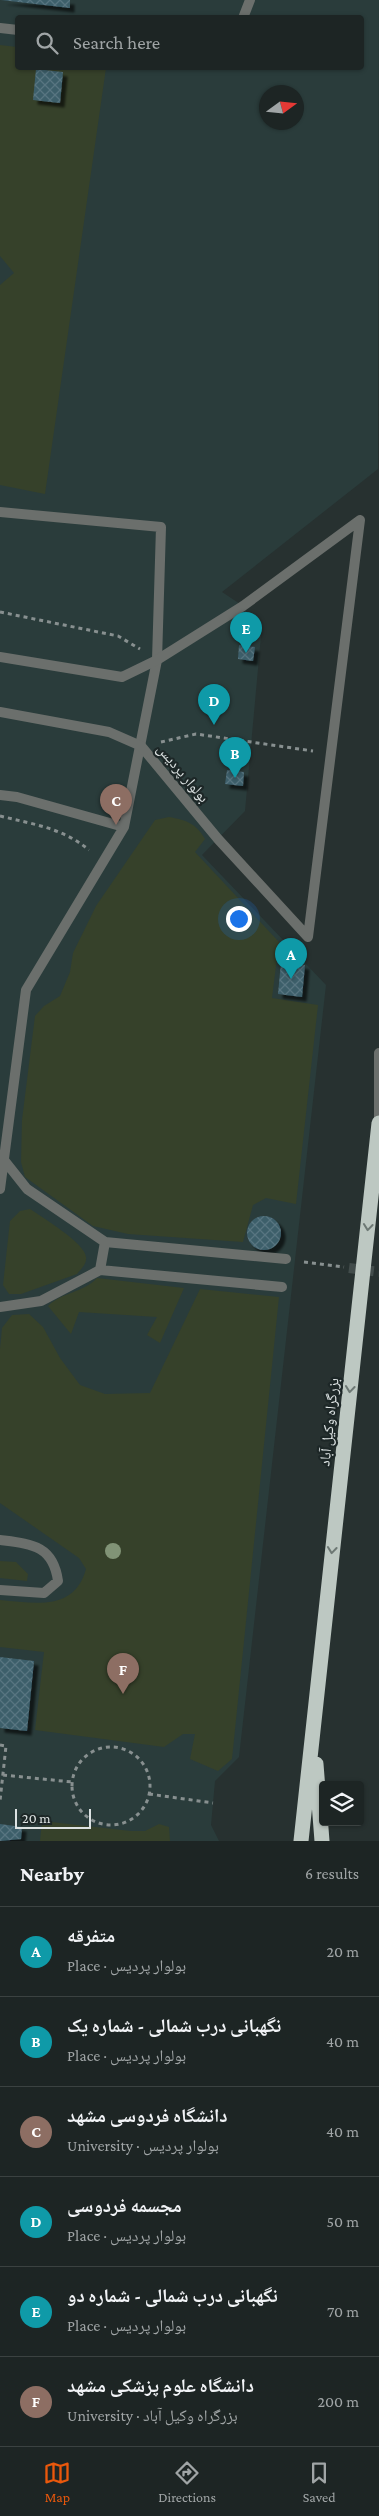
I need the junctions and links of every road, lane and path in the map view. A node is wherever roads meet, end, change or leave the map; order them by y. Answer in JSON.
{"nodes":[{"id":1,"x":250,"y":0,"type":"edge"},
{"id":2,"x":244,"y":15,"type":"edge"},
{"id":3,"x":0,"y":28,"type":"edge"},
{"id":4,"x":15,"y":30,"type":"edge"},
{"id":5,"x":0,"y":512,"type":"edge"},
{"id":6,"x":0,"y":612,"type":"edge"},
{"id":7,"x":0,"y":657,"type":"edge"},
{"id":8,"x":157,"y":660,"type":"junction"},
{"id":9,"x":0,"y":712,"type":"edge"},
{"id":10,"x":141,"y":746,"type":"junction"},
{"id":11,"x":331,"y":753,"type":"junction"},
{"id":12,"x":0,"y":795,"type":"edge"},
{"id":13,"x":0,"y":816,"type":"edge"},
{"id":14,"x":124,"y":827,"type":"junction"},
{"id":15,"x":103,"y":862,"type":"junction"},
{"id":16,"x":379,"y":1052,"type":"edge"},
{"id":17,"x":379,"y":1125,"type":"edge"},
{"id":18,"x":4,"y":1160,"type":"junction"},
{"id":19,"x":0,"y":1189,"type":"edge"},
{"id":20,"x":104,"y":1242,"type":"junction"},
{"id":21,"x":286,"y":1259,"type":"dead end"},
{"id":22,"x":304,"y":1262,"type":"dead end"},
{"id":23,"x":349,"y":1268,"type":"tunnel mouth"},
{"id":24,"x":100,"y":1270,"type":"junction"},
{"id":25,"x":282,"y":1287,"type":"dead end"},
{"id":26,"x":0,"y":1307,"type":"edge"},
{"id":27,"x":0,"y":1540,"type":"edge"},
{"id":28,"x":0,"y":1590,"type":"edge"},
{"id":29,"x":313,"y":1726,"type":"junction"},
{"id":30,"x":0,"y":1745,"type":"edge"},
{"id":31,"x":3,"y":1775,"type":"junction"},
{"id":32,"x":72,"y":1782,"type":"junction"},
{"id":33,"x":150,"y":1794,"type":"junction"},
{"id":34,"x":0,"y":1801,"type":"edge"},
{"id":35,"x":213,"y":1803,"type":"dead end"},
{"id":36,"x":293,"y":1841,"type":"edge"},
{"id":37,"x":301,"y":1841,"type":"edge"},
{"id":38,"x":322,"y":1841,"type":"edge"}],
"edges":[{"from":1,"to":2,"type":"street"},
{"from":3,"to":4,"type":"street"},
{"from":5,"to":8,"type":"street"},
{"from":6,"to":8,"type":"path"},
{"from":7,"to":8,"type":"street"},
{"from":8,"to":10,"type":"street"},
{"from":8,"to":11,"type":"street"},
{"from":9,"to":10,"type":"street","name":"بولوار پردیس"},
{"from":10,"to":11,"type":"path"},
{"from":10,"to":11,"type":"street","name":"بولوار پردیس"},
{"from":10,"to":14,"type":"street"},
{"from":12,"to":14,"type":"street"},
{"from":13,"to":15,"type":"path"},
{"from":14,"to":15,"type":"street"},
{"from":15,"to":18,"type":"street"},
{"from":16,"to":17,"type":"street"},
{"from":17,"to":29,"type":"highway","name":"بزرگراه وکیل آباد","one_way":true},
{"from":18,"to":19,"type":"street"},
{"from":18,"to":20,"type":"street"},
{"from":20,"to":21,"type":"street"},
{"from":20,"to":24,"type":"street"},
{"from":22,"to":23,"type":"path"},
{"from":24,"to":25,"type":"street"},
{"from":24,"to":26,"type":"street"},
{"from":27,"to":28,"type":"street"},
{"from":29,"to":36,"type":"highway"},
{"from":29,"to":37,"type":"highway","name":"بزرگراه وکیل آباد"},
{"from":29,"to":38,"type":"highway","name":"بزرگراه وکیل آباد"},
{"from":30,"to":31,"type":"path"},
{"from":31,"to":32,"type":"path"},
{"from":31,"to":34,"type":"path"},
{"from":32,"to":33,"type":"path"},
{"from":32,"to":33,"type":"path"},
{"from":33,"to":35,"type":"path"}]}
